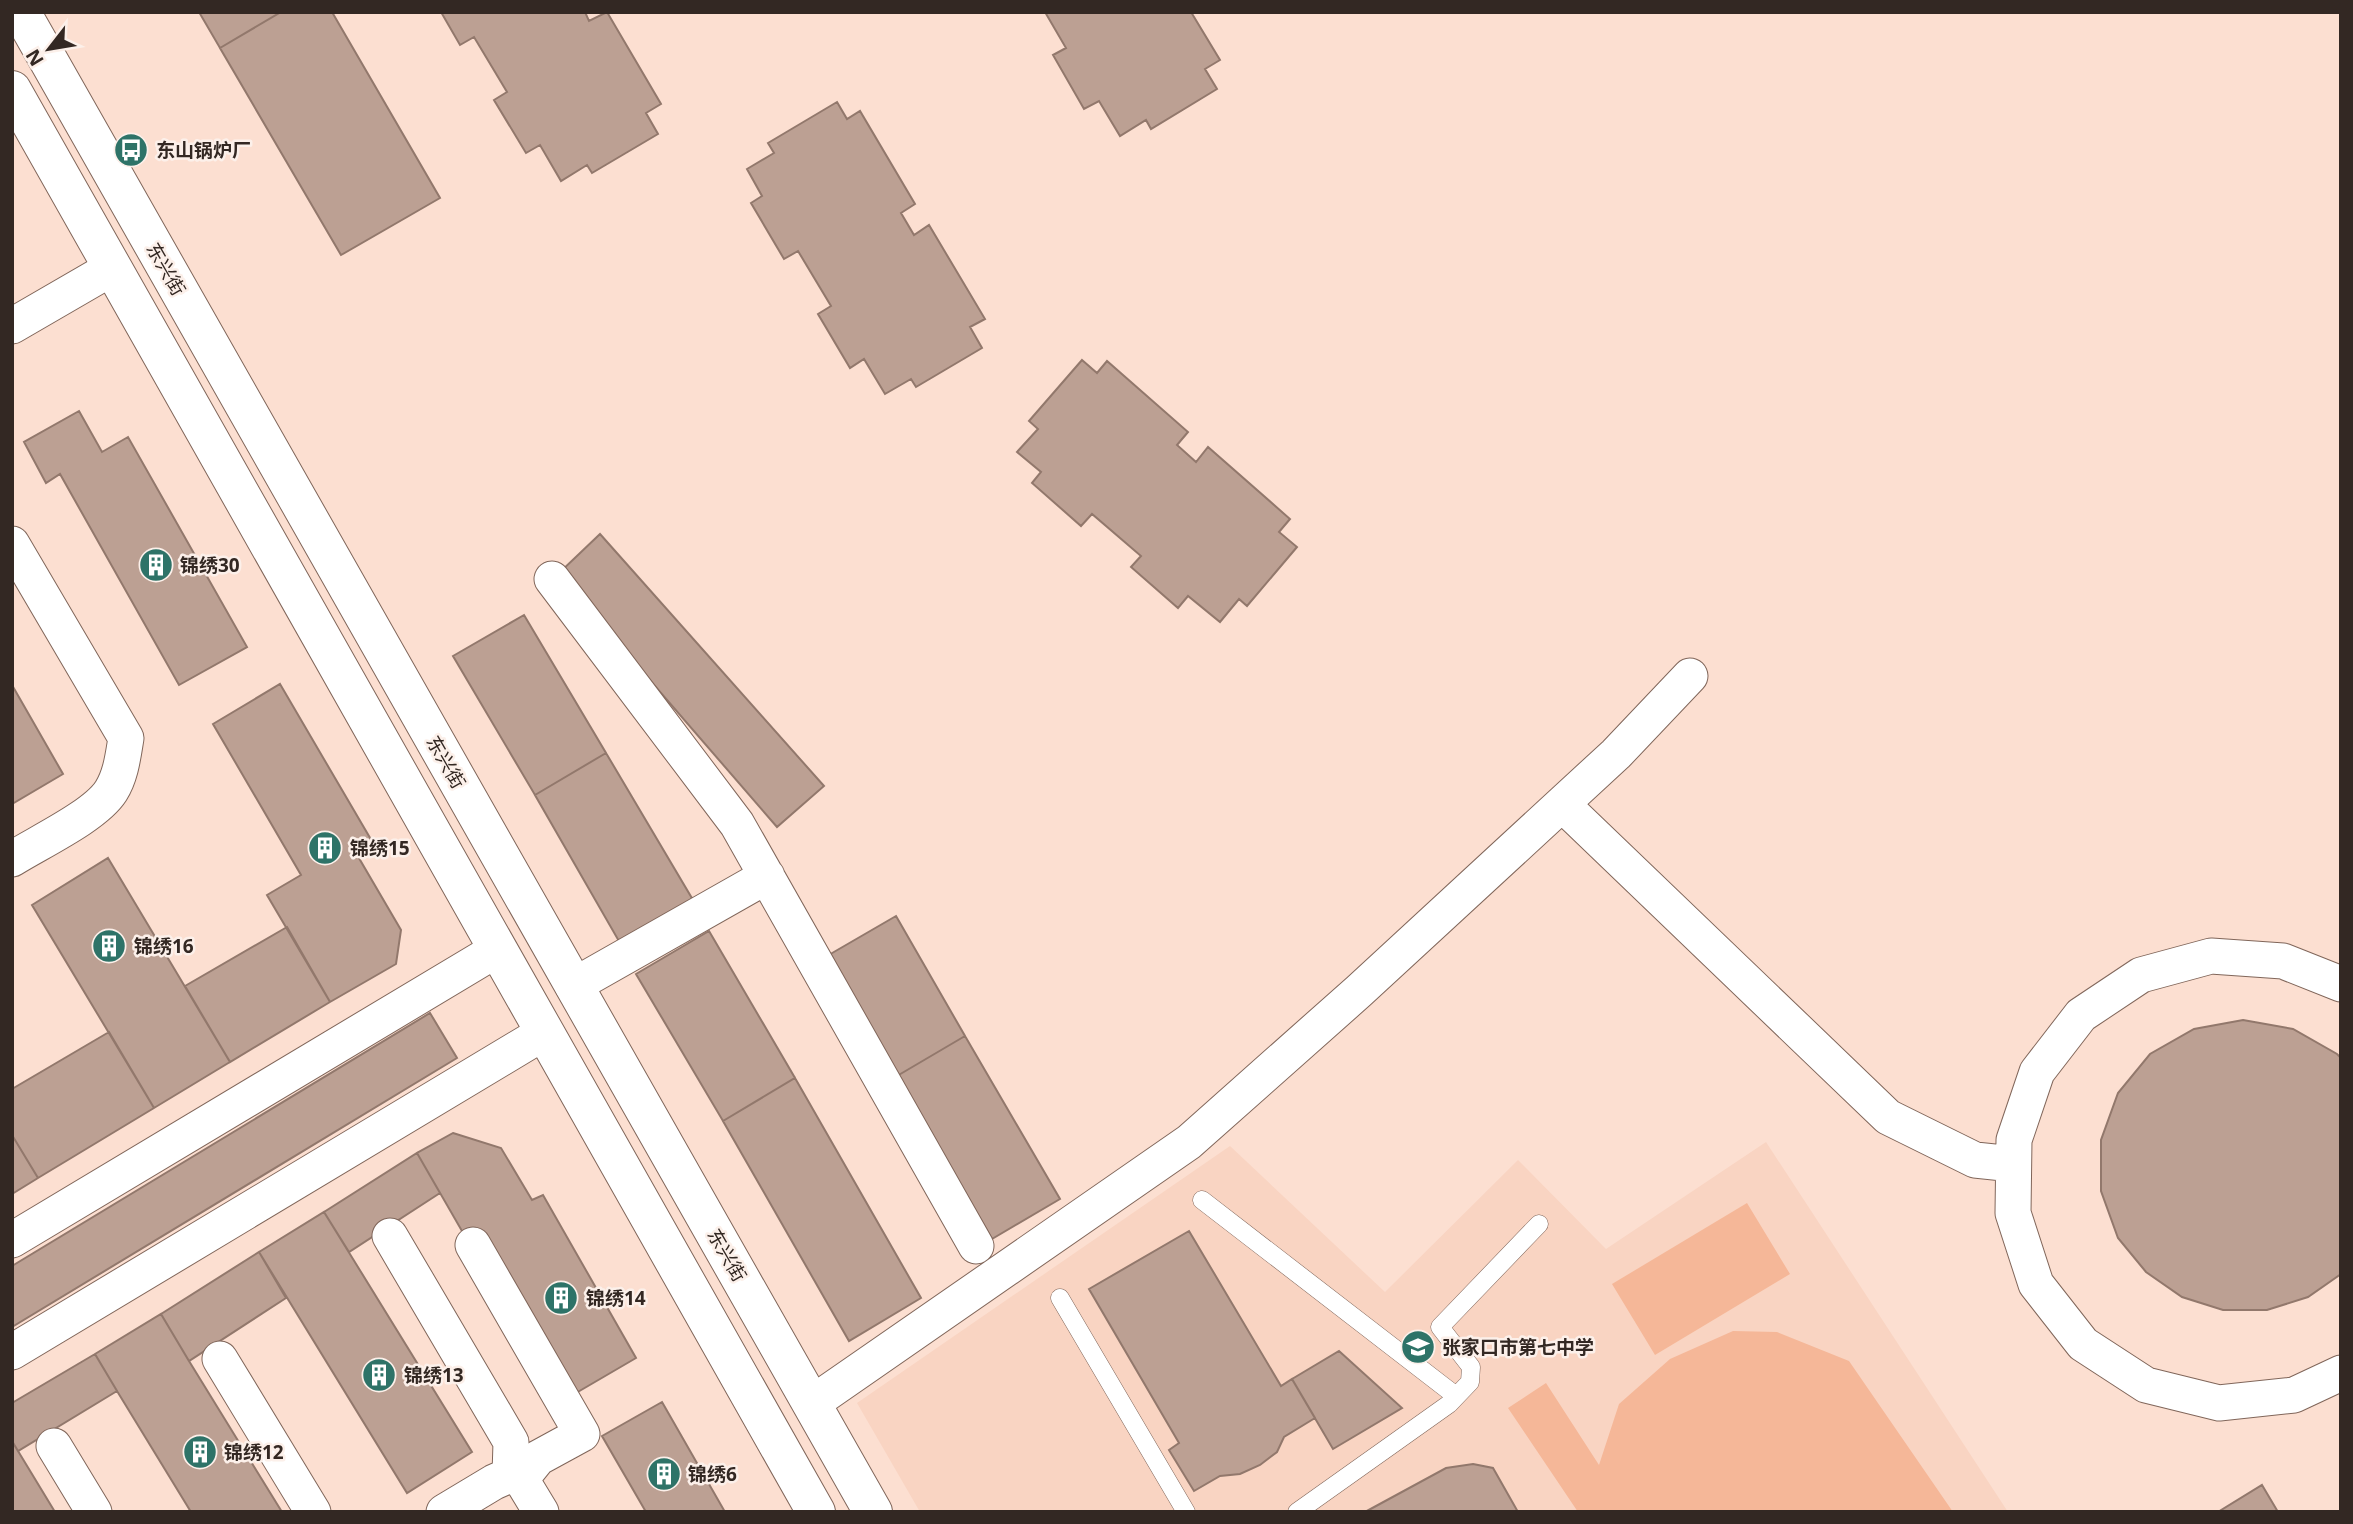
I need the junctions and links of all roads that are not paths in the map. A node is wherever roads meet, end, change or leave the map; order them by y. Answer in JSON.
{"nodes":[{"id":1,"x":21,"y":12,"type":"edge"},
{"id":2,"x":12,"y":90,"type":"edge"},
{"id":3,"x":152,"y":245,"type":"junction"},
{"id":4,"x":112,"y":268,"type":"junction"},
{"id":5,"x":12,"y":326,"type":"edge"},
{"id":6,"x":12,"y":544,"type":"edge"},
{"id":7,"x":552,"y":579,"type":"dead end"},
{"id":8,"x":1690,"y":676,"type":"dead end"},
{"id":9,"x":1562,"y":804,"type":"junction"},
{"id":10,"x":12,"y":859,"type":"edge"},
{"id":11,"x":766,"y":876,"type":"junction"},
{"id":12,"x":539,"y":925,"type":"junction"},
{"id":13,"x":498,"y":949,"type":"junction"},
{"id":14,"x":2341,"y":984,"type":"edge"},
{"id":15,"x":580,"y":997,"type":"junction"},
{"id":16,"x":545,"y":1032,"type":"junction"},
{"id":17,"x":2013,"y":1164,"type":"junction"},
{"id":18,"x":1202,"y":1200,"type":"dead end"},
{"id":19,"x":1539,"y":1224,"type":"dead end"},
{"id":20,"x":390,"y":1236,"type":"dead end"},
{"id":21,"x":12,"y":1240,"type":"edge"},
{"id":22,"x":473,"y":1245,"type":"dead end"},
{"id":23,"x":976,"y":1246,"type":"dead end"},
{"id":24,"x":1060,"y":1298,"type":"dead end"},
{"id":25,"x":12,"y":1352,"type":"edge"},
{"id":26,"x":220,"y":1359,"type":"dead end"},
{"id":27,"x":2341,"y":1373,"type":"edge"},
{"id":28,"x":1456,"y":1396,"type":"junction"},
{"id":29,"x":811,"y":1404,"type":"junction"},
{"id":30,"x":54,"y":1446,"type":"dead end"},
{"id":31,"x":515,"y":1477,"type":"junction"},
{"id":32,"x":94,"y":1512,"type":"edge"},
{"id":33,"x":313,"y":1512,"type":"edge"},
{"id":34,"x":444,"y":1512,"type":"edge"},
{"id":35,"x":541,"y":1512,"type":"edge"},
{"id":36,"x":816,"y":1512,"type":"edge"},
{"id":37,"x":873,"y":1512,"type":"edge"},
{"id":38,"x":1186,"y":1512,"type":"edge"},
{"id":39,"x":1297,"y":1512,"type":"edge"}],
"edges":[{"from":1,"to":3,"type":"main road","name":"东兴街"},
{"from":2,"to":4,"type":"main road"},
{"from":3,"to":4,"type":"main road"},
{"from":3,"to":12,"type":"main road","name":"东兴街"},
{"from":4,"to":5,"type":"street"},
{"from":4,"to":13,"type":"main road"},
{"from":6,"to":10,"type":"street"},
{"from":7,"to":11,"type":"street"},
{"from":8,"to":9,"type":"street"},
{"from":9,"to":17,"type":"street"},
{"from":9,"to":29,"type":"street"},
{"from":11,"to":15,"type":"street"},
{"from":11,"to":23,"type":"street"},
{"from":12,"to":13,"type":"main road"},
{"from":12,"to":15,"type":"main road","name":"东兴街"},
{"from":13,"to":16,"type":"main road"},
{"from":13,"to":21,"type":"street"},
{"from":14,"to":17,"type":"street"},
{"from":15,"to":16,"type":"main road"},
{"from":15,"to":29,"type":"main road","name":"东兴街"},
{"from":16,"to":25,"type":"street"},
{"from":16,"to":36,"type":"main road"},
{"from":17,"to":27,"type":"street"},
{"from":18,"to":28,"type":"lane"},
{"from":19,"to":28,"type":"lane"},
{"from":20,"to":31,"type":"street"},
{"from":22,"to":31,"type":"street"},
{"from":24,"to":38,"type":"lane"},
{"from":26,"to":33,"type":"street"},
{"from":28,"to":39,"type":"lane"},
{"from":29,"to":37,"type":"main road","name":"东兴街"},
{"from":30,"to":32,"type":"street"},
{"from":31,"to":34,"type":"street"},
{"from":31,"to":35,"type":"street"}]}
